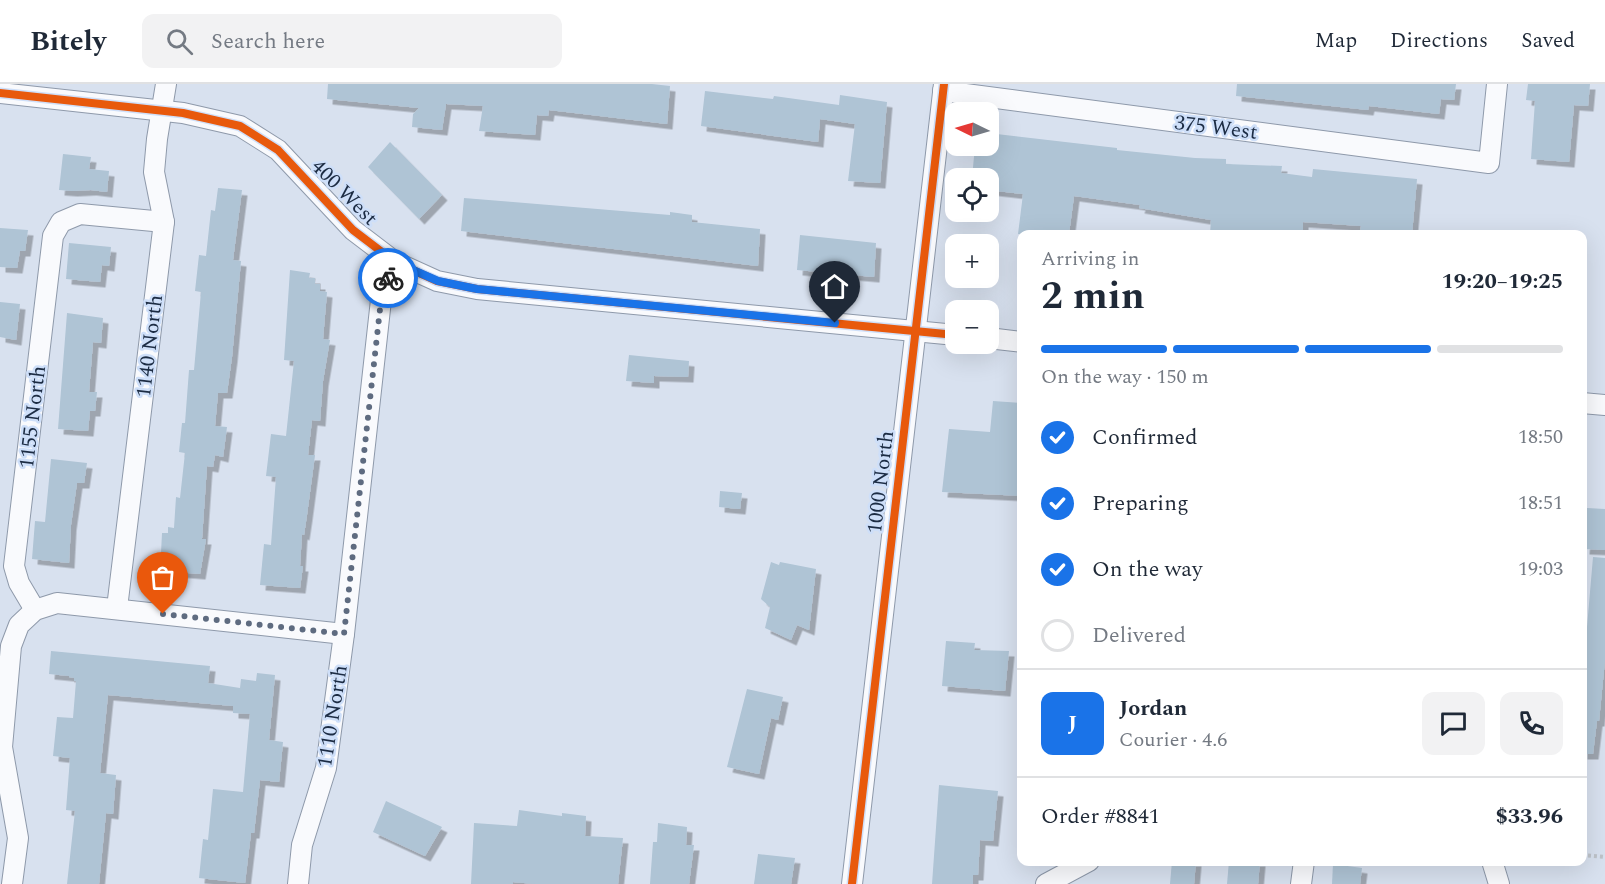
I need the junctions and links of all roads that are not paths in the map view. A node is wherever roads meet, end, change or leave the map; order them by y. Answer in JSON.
{"nodes":[{"id":1,"x":166,"y":84,"type":"edge"},
{"id":2,"x":1497,"y":84,"type":"edge"},
{"id":3,"x":944,"y":88,"type":"edge"},
{"id":4,"x":0,"y":93,"type":"edge"},
{"id":5,"x":162,"y":110,"type":"junction"},
{"id":6,"x":164,"y":222,"type":"junction"},
{"id":7,"x":395,"y":262,"type":"junction"},
{"id":8,"x":916,"y":331,"type":"junction"},
{"id":9,"x":945,"y":334,"type":"edge"},
{"id":10,"x":999,"y":339,"type":"edge"},
{"id":11,"x":1017,"y":341,"type":"edge"},
{"id":12,"x":1587,"y":403,"type":"edge"},
{"id":13,"x":1605,"y":405,"type":"edge"},
{"id":14,"x":117,"y":608,"type":"junction"},
{"id":15,"x":35,"y":610,"type":"junction"},
{"id":16,"x":344,"y":634,"type":"junction"},
{"id":17,"x":1080,"y":866,"type":"edge"},
{"id":18,"x":1303,"y":866,"type":"edge"},
{"id":19,"x":1494,"y":866,"type":"edge"},
{"id":20,"x":12,"y":884,"type":"edge"},
{"id":21,"x":298,"y":884,"type":"edge"},
{"id":22,"x":852,"y":884,"type":"edge"},
{"id":23,"x":1046,"y":884,"type":"edge"},
{"id":24,"x":1301,"y":884,"type":"edge"},
{"id":25,"x":1499,"y":884,"type":"edge"}],
"edges":[{"from":1,"to":5,"type":"street","name":"1140 North"},
{"from":2,"to":3,"type":"street","name":"375 West"},
{"from":3,"to":8,"type":"street","name":"1000 North"},
{"from":4,"to":5,"type":"street","name":"400 West"},
{"from":5,"to":6,"type":"street","name":"1140 North"},
{"from":5,"to":7,"type":"street","name":"400 West"},
{"from":6,"to":14,"type":"street","name":"1140 North"},
{"from":6,"to":15,"type":"street","name":"1155 North"},
{"from":7,"to":8,"type":"street","name":"400 West"},
{"from":7,"to":16,"type":"street","name":"1110 North"},
{"from":8,"to":9,"type":"street","name":"400 West"},
{"from":8,"to":22,"type":"street","name":"1000 North"},
{"from":10,"to":11,"type":"street"},
{"from":12,"to":13,"type":"street"},
{"from":14,"to":15,"type":"street"},
{"from":14,"to":16,"type":"street"},
{"from":15,"to":20,"type":"street"},
{"from":16,"to":21,"type":"street","name":"1110 North"},
{"from":17,"to":23,"type":"street"},
{"from":18,"to":24,"type":"street"},
{"from":19,"to":25,"type":"street"}]}
